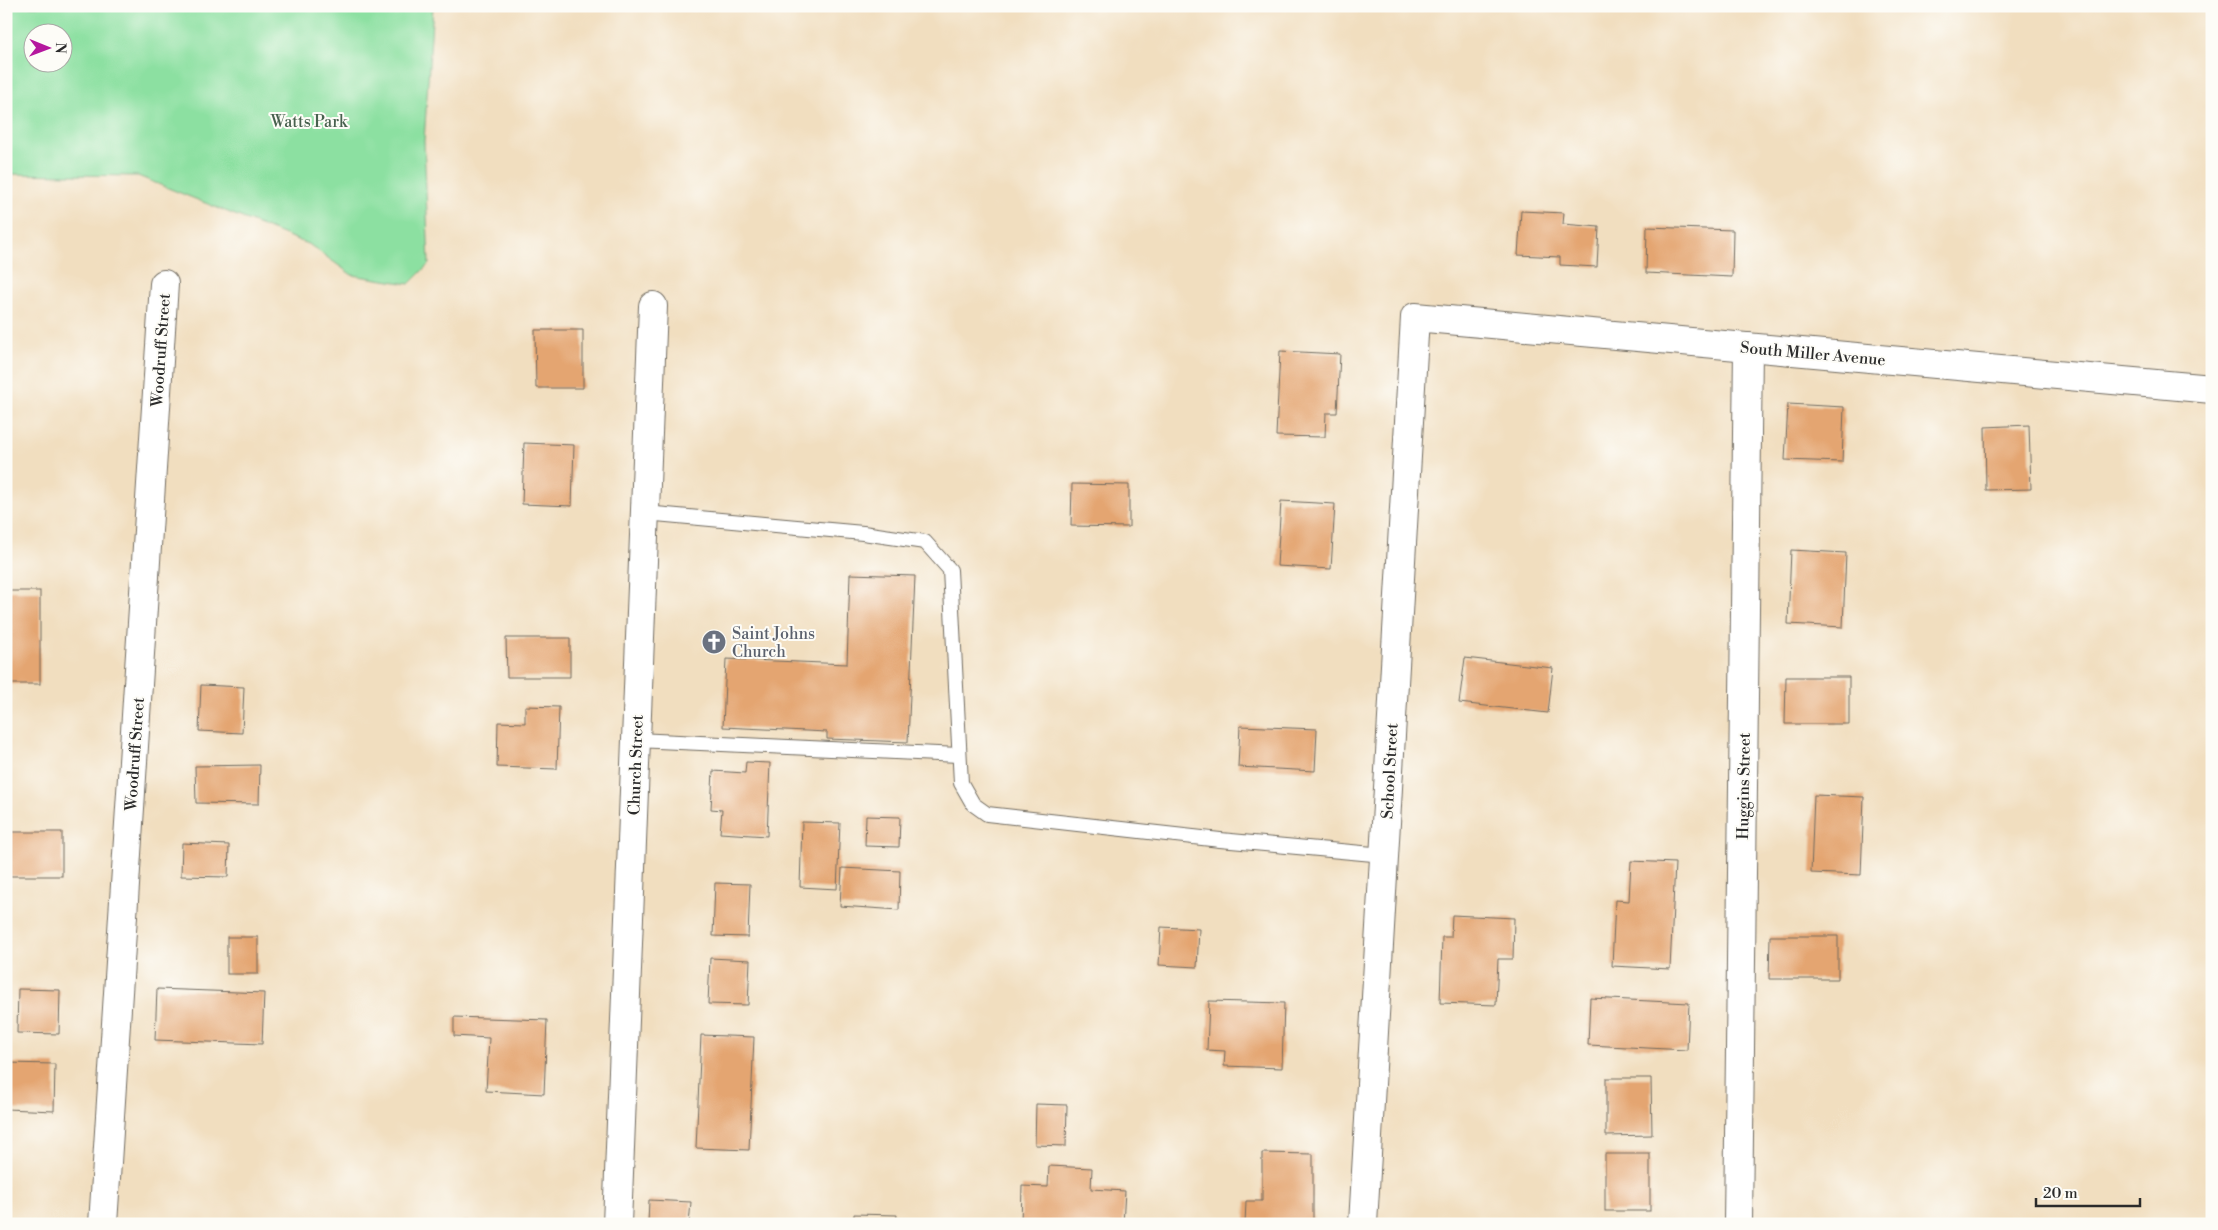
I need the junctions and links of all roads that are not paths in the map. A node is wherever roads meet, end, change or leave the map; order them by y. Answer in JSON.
{"nodes":[{"id":1,"x":164,"y":284,"type":"dead end"},
{"id":2,"x":653,"y":306,"type":"dead end"},
{"id":3,"x":1415,"y":317,"type":"joint"},
{"id":4,"x":1748,"y":348,"type":"junction"},
{"id":5,"x":2212,"y":389,"type":"edge"},
{"id":6,"x":645,"y":513,"type":"junction"},
{"id":7,"x":636,"y":740,"type":"junction"},
{"id":8,"x":959,"y":755,"type":"junction"},
{"id":9,"x":1384,"y":855,"type":"junction"},
{"id":10,"x":103,"y":1224,"type":"edge"},
{"id":11,"x":617,"y":1224,"type":"edge"},
{"id":12,"x":1363,"y":1224,"type":"edge"},
{"id":13,"x":1738,"y":1224,"type":"edge"}],
"edges":[{"from":1,"to":10,"type":"street","name":"Woodruff Street"},
{"from":2,"to":6,"type":"street","name":"Church Street"},
{"from":3,"to":4,"type":"street","name":"South Miller Avenue"},
{"from":3,"to":9,"type":"street","name":"School Street"},
{"from":4,"to":5,"type":"street","name":"South Miller Avenue"},
{"from":4,"to":13,"type":"street","name":"Huggins Street"},
{"from":6,"to":7,"type":"street","name":"Church Street"},
{"from":6,"to":8,"type":"lane"},
{"from":7,"to":8,"type":"lane"},
{"from":7,"to":11,"type":"street","name":"Church Street"},
{"from":8,"to":9,"type":"lane"},
{"from":9,"to":12,"type":"street","name":"School Street"}]}
